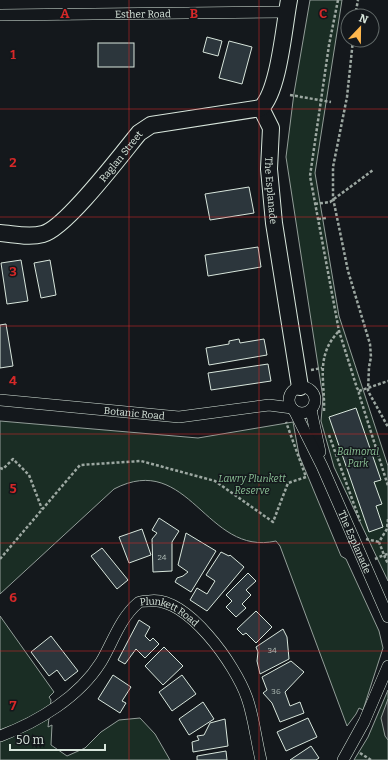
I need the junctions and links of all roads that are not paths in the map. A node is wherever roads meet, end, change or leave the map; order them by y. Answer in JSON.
{"nodes":[{"id":1,"x":288,"y":6,"type":"edge"},
{"id":2,"x":0,"y":15,"type":"edge"},
{"id":3,"x":260,"y":108,"type":"junction"},
{"id":4,"x":0,"y":233,"type":"edge"},
{"id":5,"x":295,"y":391,"type":"junction"},
{"id":6,"x":0,"y":400,"type":"edge"},
{"id":7,"x":269,"y":405,"type":"junction"},
{"id":8,"x":293,"y":410,"type":"junction"},
{"id":9,"x":311,"y":410,"type":"junction"},
{"id":10,"x":322,"y":466,"type":"junction"},
{"id":11,"x":388,"y":617,"type":"edge"},
{"id":12,"x":388,"y":666,"type":"edge"},
{"id":13,"x":0,"y":736,"type":"edge"},
{"id":14,"x":261,"y":760,"type":"edge"},
{"id":15,"x":343,"y":760,"type":"edge"}],
"edges":[{"from":1,"to":2,"type":"street","name":"Esther Road"},
{"from":1,"to":3,"type":"street"},
{"from":3,"to":4,"type":"street","name":"Raglan Street"},
{"from":3,"to":5,"type":"street","name":"The Esplanade"},
{"from":5,"to":7,"type":"street","name":"Botanic Road"},
{"from":5,"to":8,"type":"street"},
{"from":5,"to":9,"type":"street"},
{"from":6,"to":7,"type":"street","name":"Botanic Road"},
{"from":7,"to":8,"type":"street","name":"Botanic Road"},
{"from":8,"to":9,"type":"street"},
{"from":8,"to":10,"type":"street","name":"The Esplanade"},
{"from":9,"to":10,"type":"street","name":"The Esplanade"},
{"from":10,"to":11,"type":"street","name":"The Esplanade"},
{"from":12,"to":15,"type":"street"},
{"from":13,"to":14,"type":"street","name":"Plunkett Road"}]}
